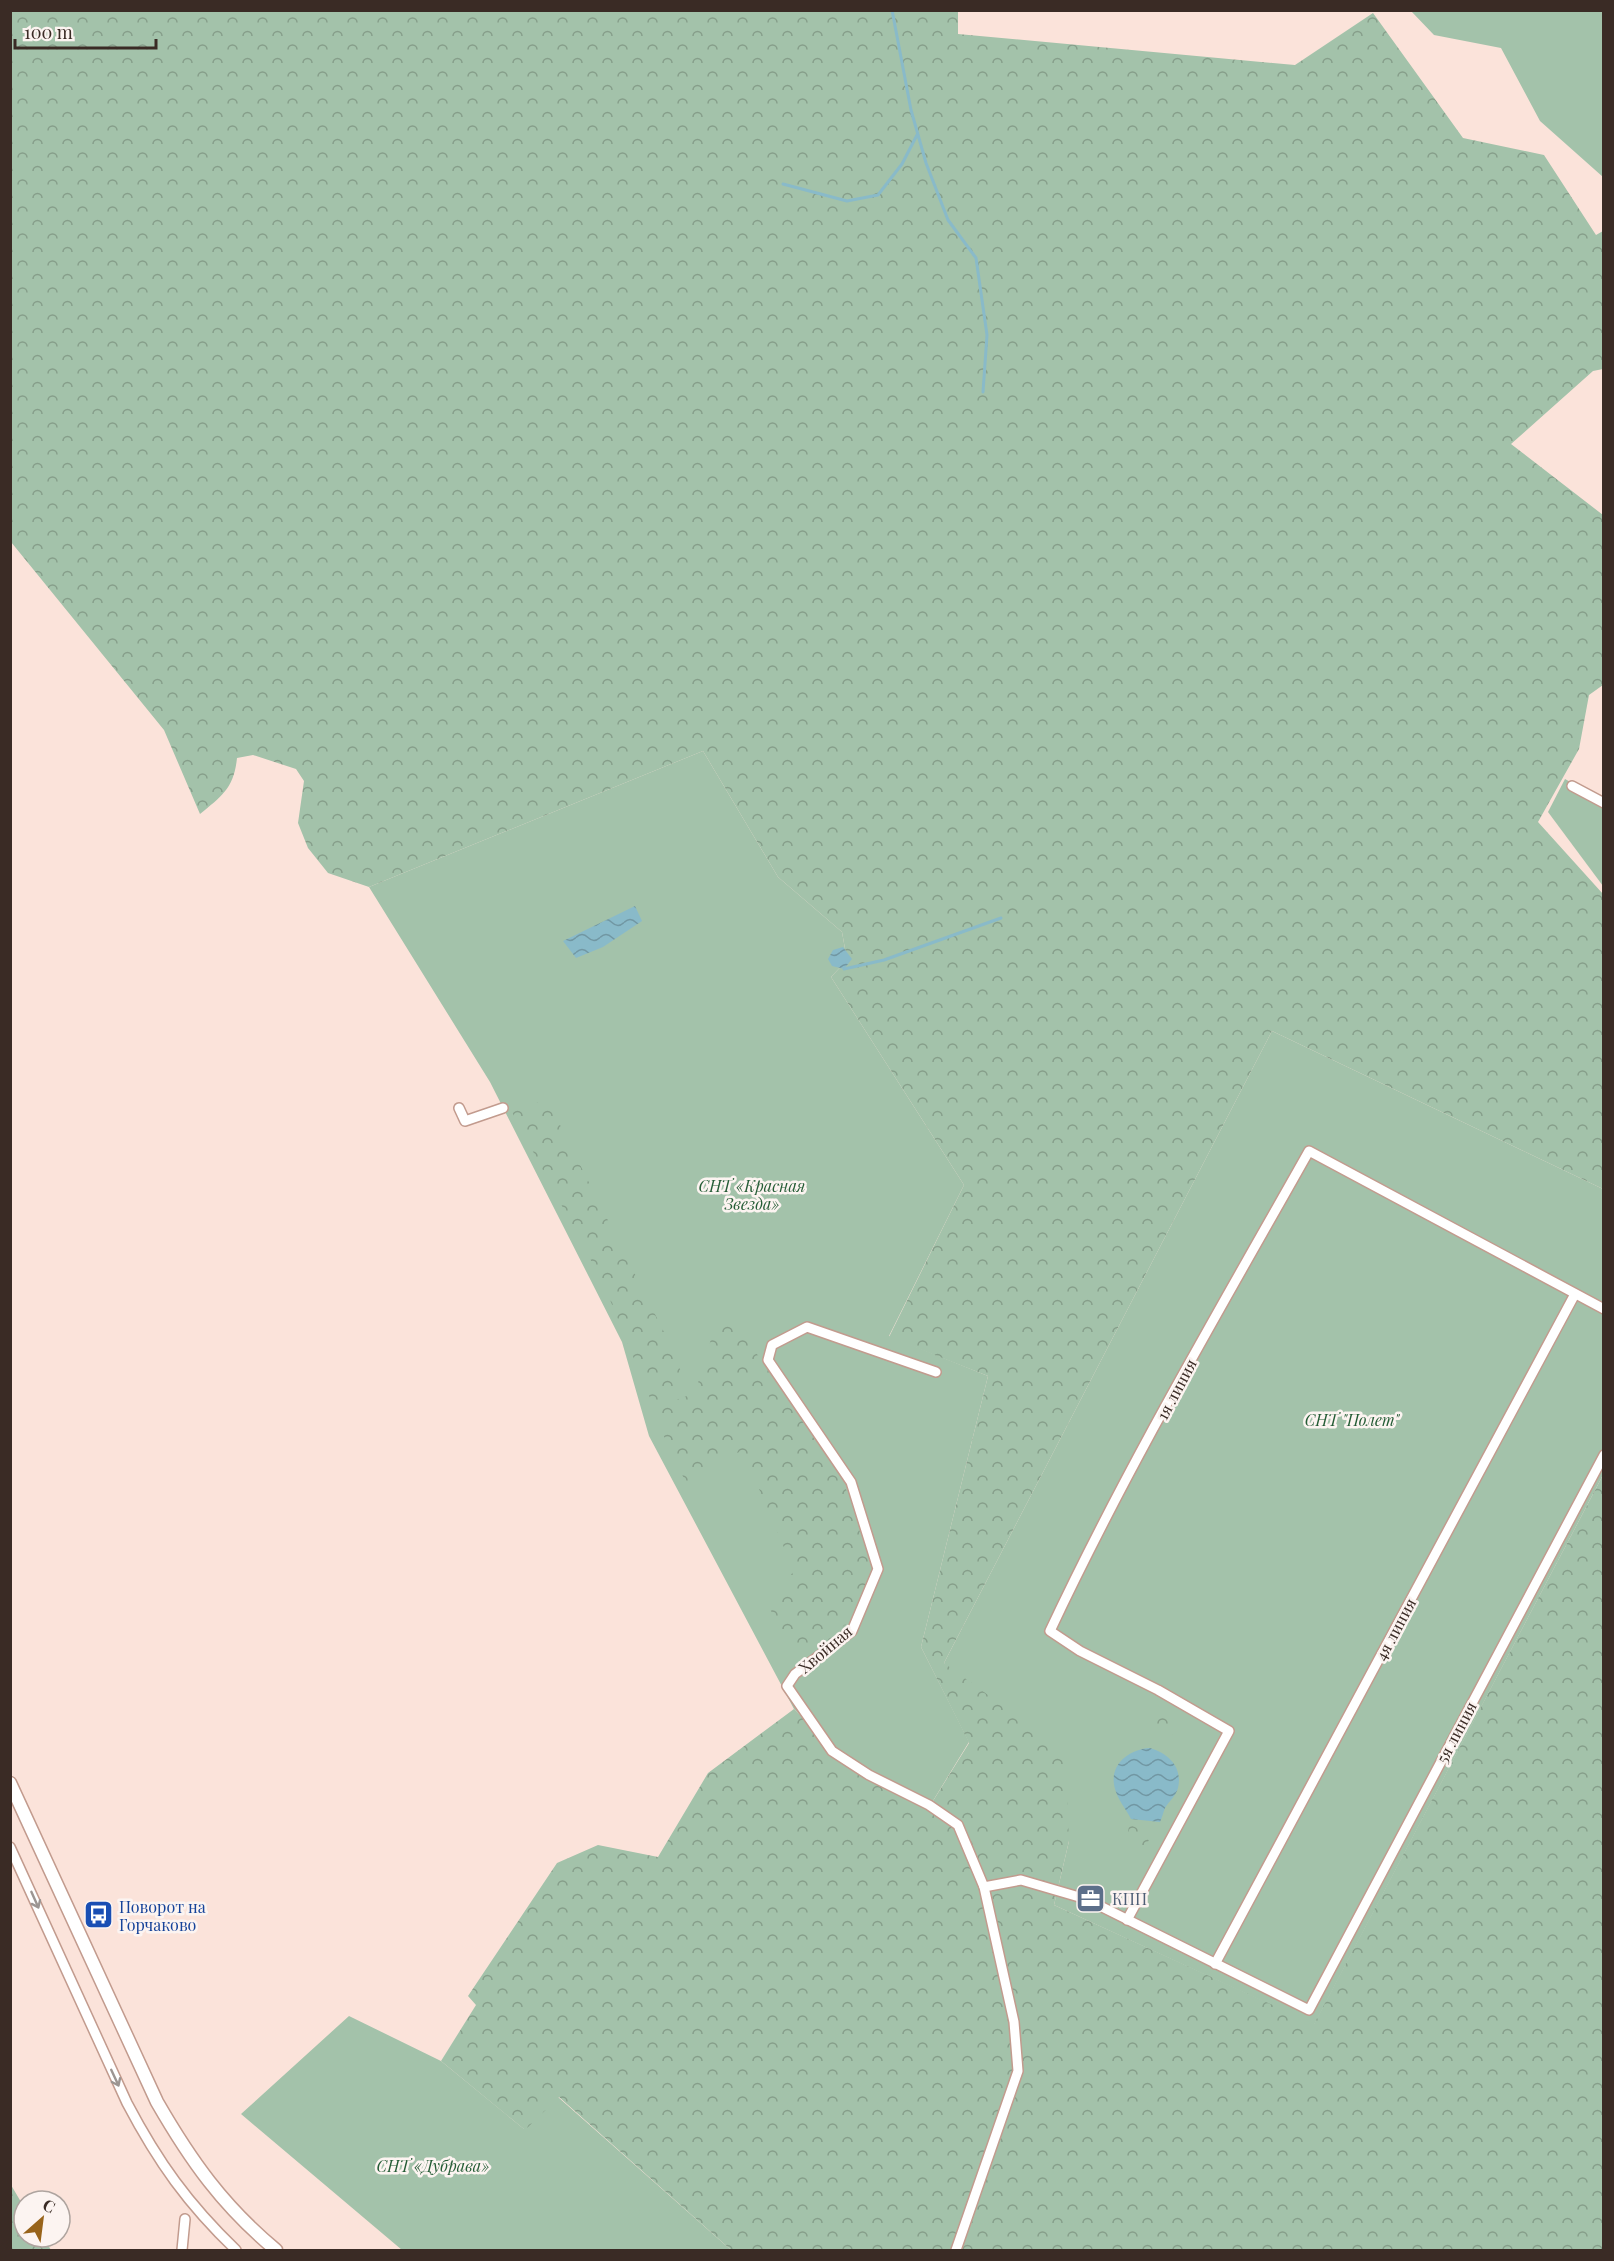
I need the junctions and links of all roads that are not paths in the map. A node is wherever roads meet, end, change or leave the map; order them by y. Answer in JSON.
{"nodes":[{"id":1,"x":1572,"y":786,"type":"dead end"},
{"id":2,"x":1604,"y":803,"type":"edge"},
{"id":3,"x":459,"y":1108,"type":"dead end"},
{"id":4,"x":503,"y":1108,"type":"dead end"},
{"id":5,"x":1575,"y":1294,"type":"junction"},
{"id":6,"x":1604,"y":1309,"type":"edge"},
{"id":7,"x":936,"y":1372,"type":"dead end"},
{"id":8,"x":1604,"y":1455,"type":"edge"},
{"id":9,"x":10,"y":1783,"type":"edge"},
{"id":10,"x":10,"y":1847,"type":"edge"},
{"id":11,"x":984,"y":1887,"type":"junction"},
{"id":12,"x":1127,"y":1920,"type":"junction"},
{"id":13,"x":1215,"y":1964,"type":"junction"},
{"id":14,"x":184,"y":2219,"type":"dead end"},
{"id":15,"x":182,"y":2250,"type":"edge"},
{"id":16,"x":236,"y":2250,"type":"edge"},
{"id":17,"x":276,"y":2250,"type":"edge"},
{"id":18,"x":956,"y":2250,"type":"edge"}],
"edges":[{"from":1,"to":2,"type":"street"},
{"from":3,"to":4,"type":"street"},
{"from":5,"to":6,"type":"street"},
{"from":5,"to":12,"type":"street","name":"1я линия"},
{"from":5,"to":13,"type":"street","name":"4я линия"},
{"from":7,"to":11,"type":"street","name":"Хвойная"},
{"from":8,"to":13,"type":"street","name":"5я линия"},
{"from":9,"to":17,"type":"main road"},
{"from":10,"to":16,"type":"street","one_way":true},
{"from":11,"to":12,"type":"street"},
{"from":11,"to":18,"type":"street"},
{"from":12,"to":13,"type":"street"},
{"from":14,"to":15,"type":"street"}]}
